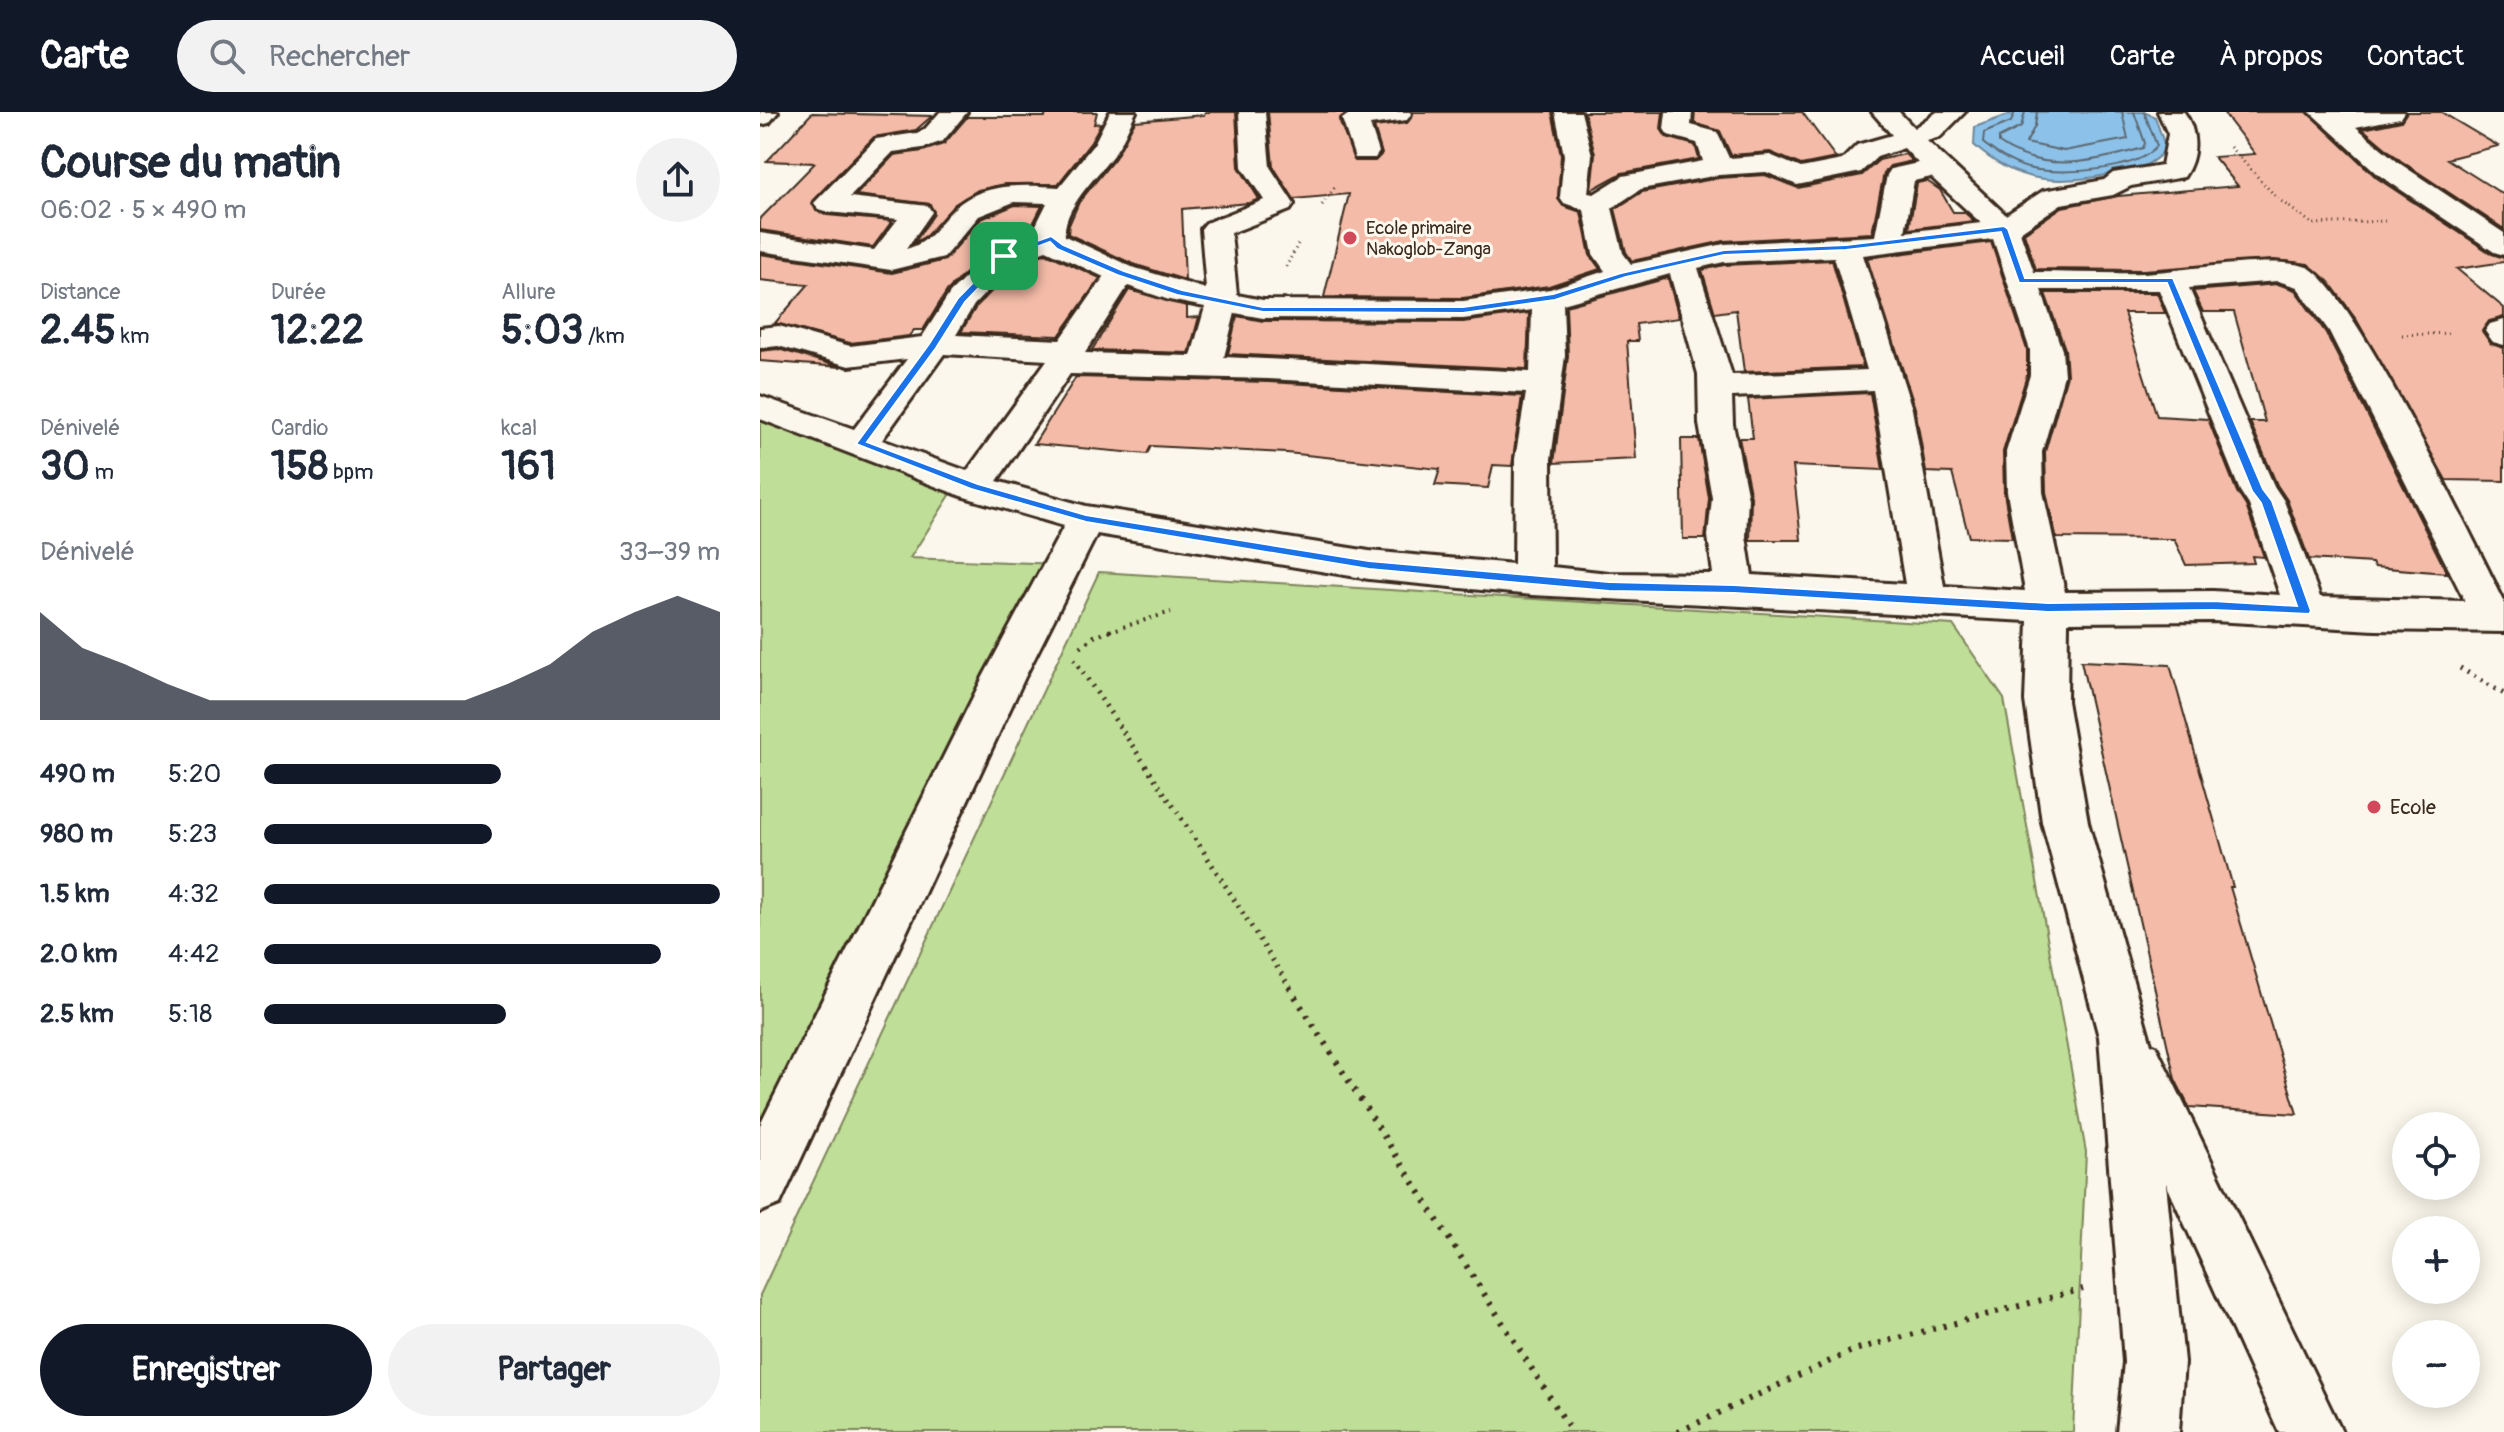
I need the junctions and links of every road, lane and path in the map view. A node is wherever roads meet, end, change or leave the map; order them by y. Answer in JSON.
{"nodes":[{"id":1,"x":765,"y":112,"type":"edge"},
{"id":2,"x":1123,"y":112,"type":"edge"},
{"id":3,"x":1252,"y":112,"type":"edge"},
{"id":4,"x":1568,"y":112,"type":"edge"},
{"id":5,"x":1679,"y":112,"type":"edge"},
{"id":6,"x":1885,"y":112,"type":"edge"},
{"id":7,"x":1952,"y":112,"type":"edge"},
{"id":8,"x":2391,"y":112,"type":"edge"},
{"id":9,"x":1398,"y":114,"type":"edge"},
{"id":10,"x":951,"y":116,"type":"edge"},
{"id":11,"x":760,"y":117,"type":"edge"},
{"id":12,"x":913,"y":117,"type":"dead end"},
{"id":13,"x":2329,"y":117,"type":"edge"},
{"id":14,"x":2176,"y":119,"type":"edge"},
{"id":15,"x":1910,"y":139,"type":"junction"},
{"id":16,"x":1365,"y":152,"type":"joint"},
{"id":17,"x":1719,"y":167,"type":"junction"},
{"id":18,"x":1937,"y":168,"type":"junction"},
{"id":19,"x":1068,"y":196,"type":"junction"},
{"id":20,"x":1597,"y":205,"type":"junction"},
{"id":21,"x":1320,"y":207,"type":"dead end"},
{"id":22,"x":2449,"y":208,"type":"junction"},
{"id":23,"x":2004,"y":229,"type":"junction"},
{"id":24,"x":1304,"y":232,"type":"dead end"},
{"id":25,"x":1051,"y":238,"type":"junction"},
{"id":26,"x":1889,"y":241,"type":"junction"},
{"id":27,"x":760,"y":242,"type":"edge"},
{"id":28,"x":2504,"y":246,"type":"edge"},
{"id":29,"x":1846,"y":248,"type":"junction"},
{"id":30,"x":933,"y":251,"type":"junction"},
{"id":31,"x":1004,"y":256,"type":"junction"},
{"id":32,"x":881,"y":261,"type":"junction"},
{"id":33,"x":1681,"y":261,"type":"junction"},
{"id":34,"x":1121,"y":273,"type":"junction"},
{"id":35,"x":1624,"y":275,"type":"junction"},
{"id":36,"x":2170,"y":280,"type":"junction"},
{"id":37,"x":2022,"y":281,"type":"junction"},
{"id":38,"x":1547,"y":298,"type":"junction"},
{"id":39,"x":1222,"y":301,"type":"junction"},
{"id":40,"x":1263,"y":309,"type":"junction"},
{"id":41,"x":2344,"y":330,"type":"junction"},
{"id":42,"x":2503,"y":332,"type":"edge"},
{"id":43,"x":760,"y":338,"type":"edge"},
{"id":44,"x":933,"y":346,"type":"junction"},
{"id":45,"x":1066,"y":357,"type":"junction"},
{"id":46,"x":1205,"y":367,"type":"junction"},
{"id":47,"x":1886,"y":379,"type":"junction"},
{"id":48,"x":1545,"y":383,"type":"junction"},
{"id":49,"x":1716,"y":386,"type":"junction"},
{"id":50,"x":760,"y":407,"type":"edge"},
{"id":51,"x":861,"y":444,"type":"junction"},
{"id":52,"x":974,"y":487,"type":"junction"},
{"id":53,"x":1086,"y":519,"type":"junction"},
{"id":54,"x":1532,"y":581,"type":"junction"},
{"id":55,"x":1734,"y":589,"type":"junction"},
{"id":56,"x":1927,"y":598,"type":"junction"},
{"id":57,"x":2048,"y":607,"type":"junction"},
{"id":58,"x":2305,"y":611,"type":"junction"},
{"id":59,"x":1171,"y":612,"type":"dead end"},
{"id":60,"x":2498,"y":616,"type":"edge"},
{"id":61,"x":2125,"y":1037,"type":"junction"},
{"id":62,"x":760,"y":1184,"type":"edge"},
{"id":63,"x":2147,"y":1273,"type":"junction"},
{"id":64,"x":1572,"y":1432,"type":"edge"},
{"id":65,"x":1678,"y":1432,"type":"edge"},
{"id":66,"x":2148,"y":1432,"type":"edge"},
{"id":67,"x":2311,"y":1432,"type":"edge"}],
"edges":[{"from":1,"to":11,"type":"street"},
{"from":2,"to":19,"type":"street"},
{"from":3,"to":39,"type":"street"},
{"from":4,"to":20,"type":"street"},
{"from":5,"to":17,"type":"street"},
{"from":6,"to":15,"type":"street"},
{"from":7,"to":15,"type":"street"},
{"from":8,"to":13,"type":"street"},
{"from":9,"to":16,"type":"street"},
{"from":10,"to":12,"type":"street"},
{"from":10,"to":32,"type":"street"},
{"from":13,"to":22,"type":"street"},
{"from":14,"to":22,"type":"path"},
{"from":14,"to":23,"type":"street"},
{"from":15,"to":17,"type":"street"},
{"from":15,"to":18,"type":"street"},
{"from":16,"to":21,"type":"path"},
{"from":17,"to":20,"type":"street"},
{"from":18,"to":23,"type":"street"},
{"from":18,"to":26,"type":"street"},
{"from":19,"to":25,"type":"street"},
{"from":19,"to":30,"type":"street"},
{"from":20,"to":35,"type":"street"},
{"from":22,"to":28,"type":"street"},
{"from":23,"to":26,"type":"street"},
{"from":23,"to":37,"type":"street"},
{"from":24,"to":40,"type":"path"},
{"from":25,"to":31,"type":"street"},
{"from":25,"to":34,"type":"street"},
{"from":26,"to":29,"type":"street"},
{"from":27,"to":32,"type":"street"},
{"from":29,"to":33,"type":"street"},
{"from":29,"to":47,"type":"street"},
{"from":30,"to":31,"type":"street"},
{"from":30,"to":32,"type":"street"},
{"from":31,"to":44,"type":"street"},
{"from":33,"to":35,"type":"street"},
{"from":33,"to":49,"type":"street"},
{"from":34,"to":39,"type":"street"},
{"from":34,"to":45,"type":"street"},
{"from":35,"to":38,"type":"street"},
{"from":36,"to":37,"type":"street"},
{"from":36,"to":41,"type":"street"},
{"from":36,"to":58,"type":"street"},
{"from":37,"to":57,"type":"street"},
{"from":38,"to":40,"type":"street"},
{"from":38,"to":48,"type":"street"},
{"from":39,"to":40,"type":"street"},
{"from":39,"to":46,"type":"street"},
{"from":41,"to":42,"type":"path"},
{"from":41,"to":60,"type":"street"},
{"from":43,"to":44,"type":"street"},
{"from":44,"to":45,"type":"street"},
{"from":44,"to":51,"type":"street"},
{"from":45,"to":46,"type":"street"},
{"from":45,"to":52,"type":"street"},
{"from":46,"to":48,"type":"street"},
{"from":47,"to":49,"type":"street"},
{"from":47,"to":56,"type":"street"},
{"from":48,"to":54,"type":"street"},
{"from":49,"to":55,"type":"street"},
{"from":50,"to":51,"type":"street"},
{"from":51,"to":52,"type":"street"},
{"from":52,"to":53,"type":"street"},
{"from":53,"to":54,"type":"street"},
{"from":53,"to":62,"type":"street"},
{"from":54,"to":55,"type":"street"},
{"from":55,"to":56,"type":"street"},
{"from":56,"to":57,"type":"street"},
{"from":57,"to":58,"type":"street"},
{"from":57,"to":61,"type":"street"},
{"from":58,"to":60,"type":"street"},
{"from":59,"to":64,"type":"path"},
{"from":61,"to":63,"type":"street"},
{"from":61,"to":67,"type":"street"},
{"from":63,"to":65,"type":"path"},
{"from":63,"to":66,"type":"street"}]}
